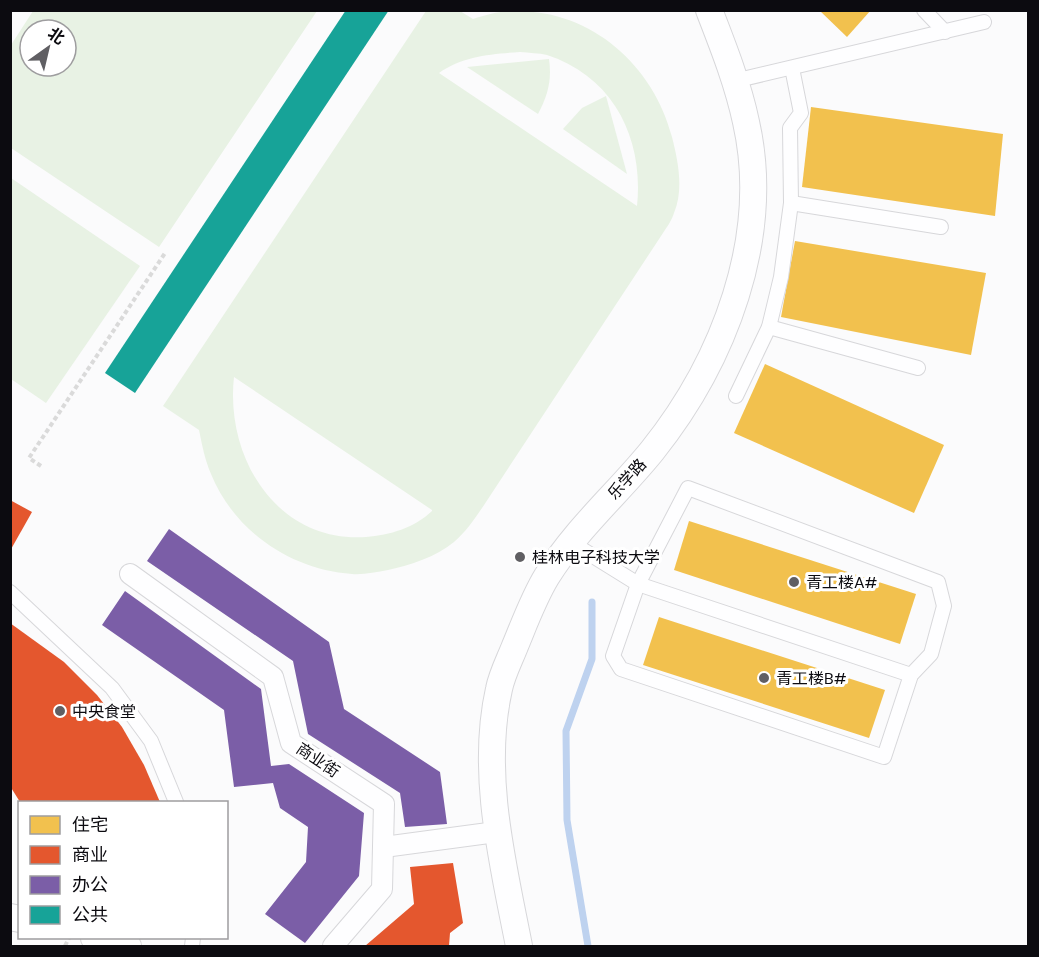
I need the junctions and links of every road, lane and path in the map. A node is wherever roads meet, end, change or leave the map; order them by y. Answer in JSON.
{"nodes":[{"id":1,"x":709,"y":10,"type":"edge"},
{"id":2,"x":924,"y":10,"type":"edge"},
{"id":3,"x":984,"y":22,"type":"dead end"},
{"id":4,"x":945,"y":32,"type":"junction"},
{"id":5,"x":792,"y":68,"type":"junction"},
{"id":6,"x":734,"y":81,"type":"junction"},
{"id":7,"x":791,"y":203,"type":"junction"},
{"id":8,"x":942,"y":227,"type":"dead end"},
{"id":9,"x":165,"y":253,"type":"dead end"},
{"id":10,"x":770,"y":327,"type":"junction"},
{"id":11,"x":918,"y":368,"type":"dead end"},
{"id":12,"x":736,"y":396,"type":"dead end"},
{"id":13,"x":41,"y":466,"type":"dead end"},
{"id":14,"x":572,"y":543,"type":"junction"},
{"id":15,"x":130,"y":574,"type":"dead end"},
{"id":16,"x":638,"y":584,"type":"junction"},
{"id":17,"x":10,"y":592,"type":"edge"},
{"id":18,"x":911,"y":675,"type":"junction"},
{"id":19,"x":176,"y":801,"type":"edge"},
{"id":20,"x":496,"y":832,"type":"junction"},
{"id":21,"x":384,"y":847,"type":"junction"},
{"id":22,"x":98,"y":939,"type":"edge"},
{"id":23,"x":128,"y":946,"type":"edge"},
{"id":24,"x":333,"y":946,"type":"edge"},
{"id":25,"x":519,"y":946,"type":"edge"}],
"edges":[{"from":1,"to":6,"type":"street","name":"乐学路"},
{"from":2,"to":4,"type":"lane"},
{"from":3,"to":4,"type":"lane"},
{"from":4,"to":5,"type":"lane"},
{"from":5,"to":6,"type":"lane"},
{"from":5,"to":7,"type":"lane"},
{"from":6,"to":14,"type":"street","name":"乐学路"},
{"from":7,"to":8,"type":"lane"},
{"from":7,"to":10,"type":"lane"},
{"from":9,"to":13,"type":"path"},
{"from":10,"to":11,"type":"lane"},
{"from":10,"to":12,"type":"lane"},
{"from":14,"to":16,"type":"lane"},
{"from":14,"to":20,"type":"street","name":"乐学路"},
{"from":15,"to":21,"type":"street","name":"商业街"},
{"from":16,"to":18,"type":"lane"},
{"from":16,"to":18,"type":"lane"},
{"from":16,"to":18,"type":"lane"},
{"from":17,"to":19,"type":"lane"},
{"from":20,"to":21,"type":"street"},
{"from":20,"to":25,"type":"street","name":"乐学路"},
{"from":21,"to":24,"type":"street","name":"商业街"},
{"from":22,"to":23,"type":"street"}]}
